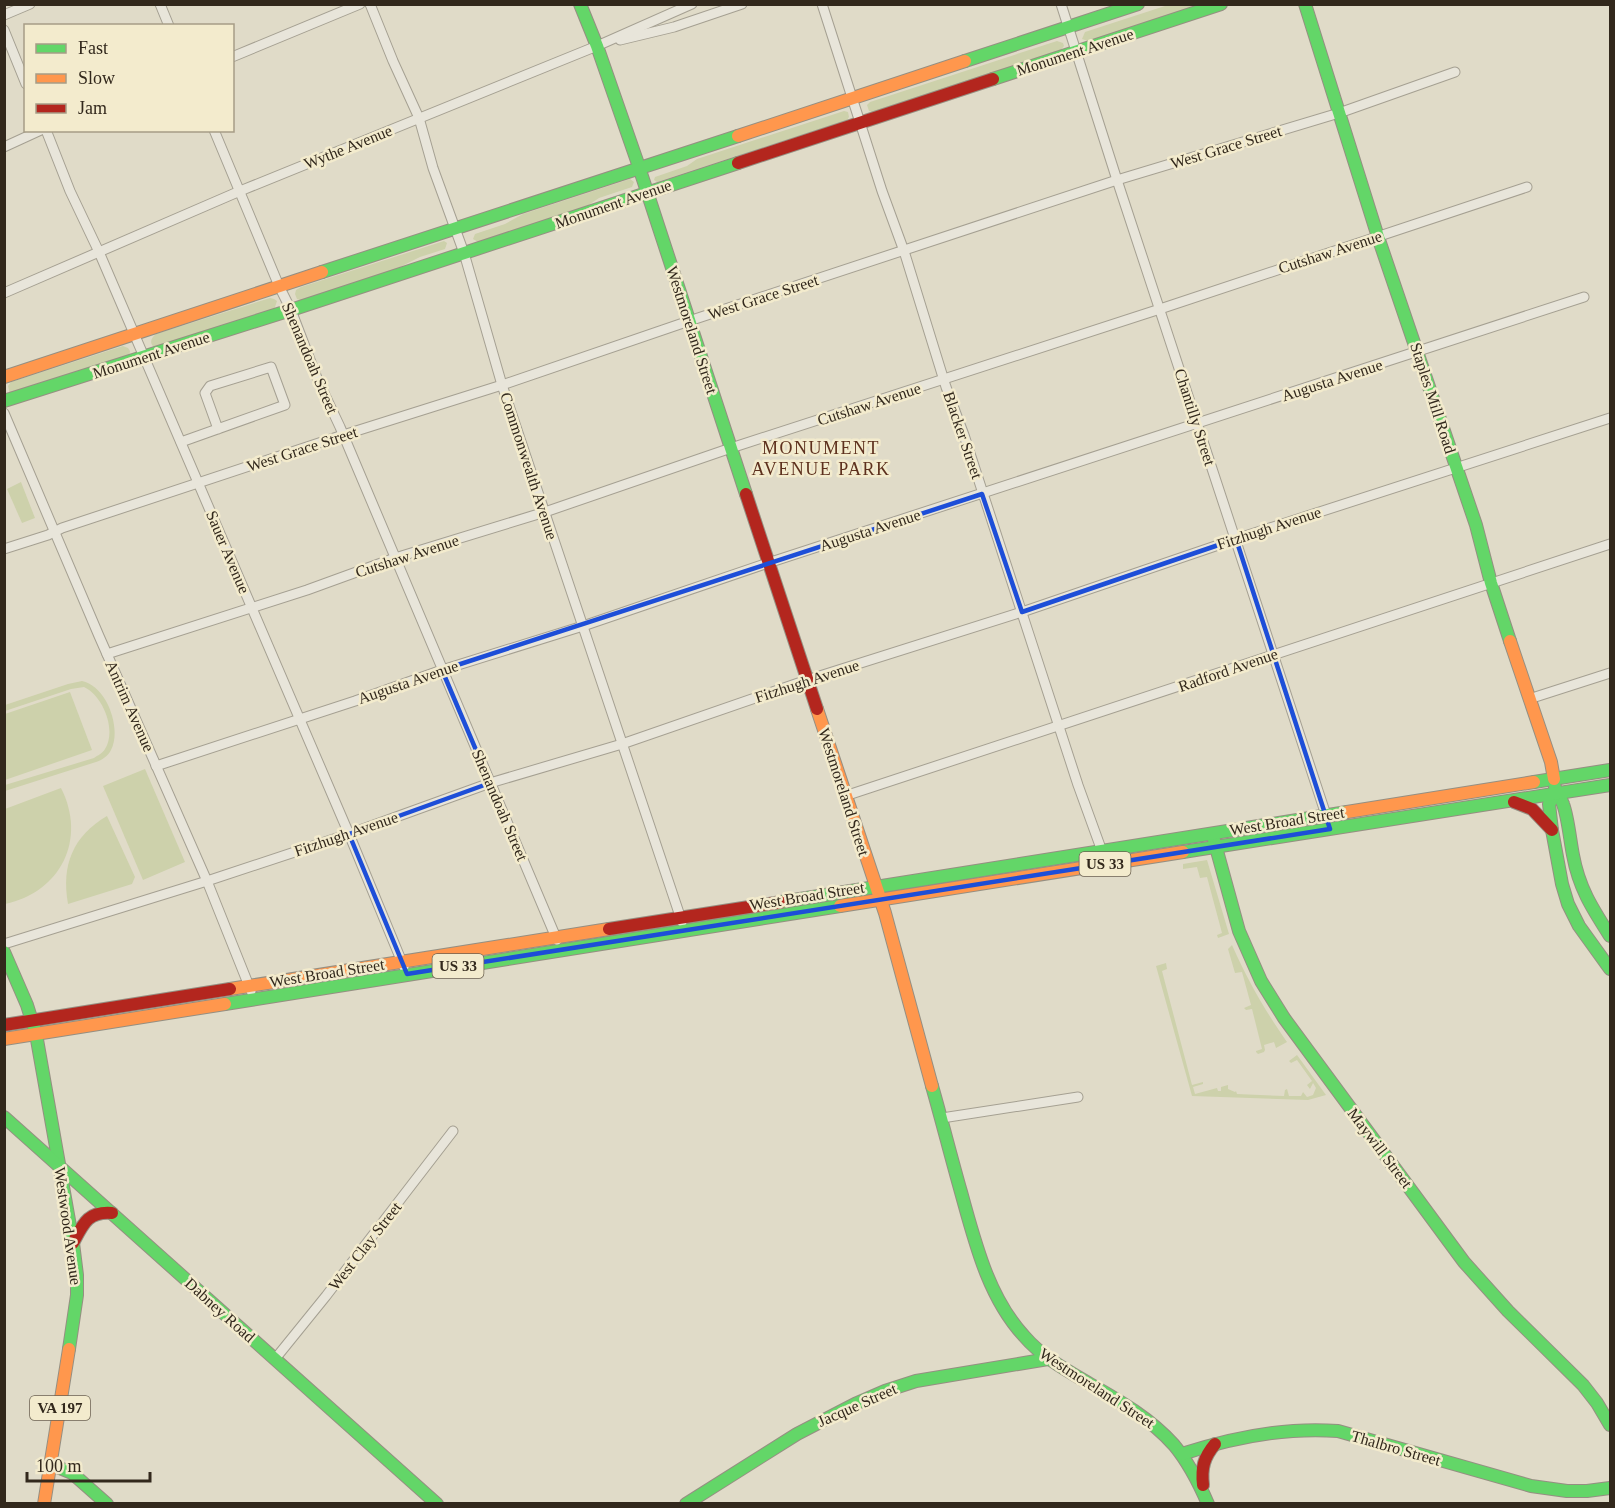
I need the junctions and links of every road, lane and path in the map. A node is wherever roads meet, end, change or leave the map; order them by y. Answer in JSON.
{"nodes":[{"id":1,"x":30,"y":4,"type":"edge"},
{"id":2,"x":160,"y":4,"type":"edge"},
{"id":3,"x":360,"y":4,"type":"edge"},
{"id":4,"x":370,"y":4,"type":"edge"},
{"id":5,"x":580,"y":4,"type":"edge"},
{"id":6,"x":692,"y":4,"type":"edge"},
{"id":7,"x":742,"y":4,"type":"edge"},
{"id":8,"x":822,"y":4,"type":"edge"},
{"id":9,"x":1060,"y":4,"type":"edge"},
{"id":10,"x":1138,"y":4,"type":"edge"},
{"id":11,"x":1221,"y":4,"type":"edge"},
{"id":12,"x":1305,"y":4,"type":"edge"},
{"id":13,"x":4,"y":15,"type":"edge"},
{"id":14,"x":168,"y":24,"type":"edge"},
{"id":15,"x":1068,"y":28,"type":"junction"},
{"id":16,"x":4,"y":30,"type":"edge"},
{"id":17,"x":597,"y":46,"type":"junction"},
{"id":18,"x":1076,"y":52,"type":"junction"},
{"id":19,"x":234,"y":56,"type":"edge"},
{"id":20,"x":1455,"y":72,"type":"dead end"},
{"id":21,"x":24,"y":79,"type":"edge"},
{"id":22,"x":853,"y":99,"type":"junction"},
{"id":23,"x":1339,"y":113,"type":"junction"},
{"id":24,"x":418,"y":118,"type":"junction"},
{"id":25,"x":860,"y":123,"type":"junction"},
{"id":26,"x":37,"y":132,"type":"edge"},
{"id":27,"x":47,"y":132,"type":"edge"},
{"id":28,"x":215,"y":132,"type":"edge"},
{"id":29,"x":4,"y":147,"type":"edge"},
{"id":30,"x":639,"y":169,"type":"junction"},
{"id":31,"x":1117,"y":180,"type":"junction"},
{"id":32,"x":1527,"y":187,"type":"dead end"},
{"id":33,"x":240,"y":191,"type":"junction"},
{"id":34,"x":647,"y":192,"type":"junction"},
{"id":35,"x":455,"y":230,"type":"junction"},
{"id":36,"x":1378,"y":237,"type":"junction"},
{"id":37,"x":904,"y":250,"type":"junction"},
{"id":38,"x":99,"y":252,"type":"junction"},
{"id":39,"x":464,"y":253,"type":"junction"},
{"id":40,"x":279,"y":286,"type":"junction"},
{"id":41,"x":4,"y":293,"type":"edge"},
{"id":42,"x":1584,"y":297,"type":"dead end"},
{"id":43,"x":1160,"y":309,"type":"junction"},
{"id":44,"x":291,"y":310,"type":"junction"},
{"id":45,"x":689,"y":321,"type":"junction"},
{"id":46,"x":135,"y":334,"type":"junction"},
{"id":47,"x":1417,"y":352,"type":"junction"},
{"id":48,"x":144,"y":357,"type":"junction"},
{"id":49,"x":4,"y":376,"type":"edge"},
{"id":50,"x":944,"y":379,"type":"junction"},
{"id":51,"x":502,"y":385,"type":"junction"},
{"id":52,"x":4,"y":401,"type":"edge"},
{"id":53,"x":4,"y":413,"type":"edge"},
{"id":54,"x":1611,"y":417,"type":"edge"},
{"id":55,"x":1197,"y":424,"type":"junction"},
{"id":56,"x":218,"y":429,"type":"junction"},
{"id":57,"x":343,"y":435,"type":"junction"},
{"id":58,"x":181,"y":442,"type":"junction"},
{"id":59,"x":731,"y":448,"type":"junction"},
{"id":60,"x":1455,"y":467,"type":"junction"},
{"id":61,"x":198,"y":483,"type":"junction"},
{"id":62,"x":982,"y":494,"type":"junction"},
{"id":63,"x":545,"y":512,"type":"junction"},
{"id":64,"x":55,"y":531,"type":"junction"},
{"id":65,"x":1236,"y":539,"type":"junction"},
{"id":66,"x":1611,"y":544,"type":"edge"},
{"id":67,"x":4,"y":549,"type":"edge"},
{"id":68,"x":395,"y":558,"type":"junction"},
{"id":69,"x":768,"y":563,"type":"junction"},
{"id":70,"x":1491,"y":583,"type":"junction"},
{"id":71,"x":252,"y":609,"type":"junction"},
{"id":72,"x":1022,"y":612,"type":"junction"},
{"id":73,"x":583,"y":626,"type":"junction"},
{"id":74,"x":107,"y":654,"type":"junction"},
{"id":75,"x":1274,"y":655,"type":"junction"},
{"id":76,"x":442,"y":670,"type":"junction"},
{"id":77,"x":1611,"y":673,"type":"edge"},
{"id":78,"x":807,"y":680,"type":"junction"},
{"id":79,"x":1529,"y":699,"type":"junction"},
{"id":80,"x":299,"y":719,"type":"junction"},
{"id":81,"x":1059,"y":727,"type":"junction"},
{"id":82,"x":622,"y":744,"type":"junction"},
{"id":83,"x":156,"y":766,"type":"junction"},
{"id":84,"x":1611,"y":770,"type":"edge"},
{"id":85,"x":1554,"y":779,"type":"junction"},
{"id":86,"x":490,"y":783,"type":"junction"},
{"id":87,"x":1611,"y":785,"type":"edge"},
{"id":88,"x":1556,"y":793,"type":"junction"},
{"id":89,"x":845,"y":796,"type":"junction"},
{"id":90,"x":1509,"y":801,"type":"junction"},
{"id":91,"x":1326,"y":815,"type":"junction"},
{"id":92,"x":1330,"y":829,"type":"junction"},
{"id":93,"x":1552,"y":830,"type":"junction"},
{"id":94,"x":1212,"y":832,"type":"junction"},
{"id":95,"x":349,"y":834,"type":"junction"},
{"id":96,"x":1215,"y":847,"type":"junction"},
{"id":97,"x":1101,"y":850,"type":"junction"},
{"id":98,"x":1106,"y":864,"type":"junction"},
{"id":99,"x":207,"y":881,"type":"junction"},
{"id":100,"x":875,"y":886,"type":"junction"},
{"id":101,"x":880,"y":899,"type":"junction"},
{"id":102,"x":680,"y":917,"type":"junction"},
{"id":103,"x":684,"y":930,"type":"junction"},
{"id":104,"x":1611,"y":936,"type":"edge"},
{"id":105,"x":555,"y":937,"type":"junction"},
{"id":106,"x":4,"y":944,"type":"edge"},
{"id":107,"x":561,"y":950,"type":"junction"},
{"id":108,"x":4,"y":952,"type":"edge"},
{"id":109,"x":401,"y":961,"type":"junction"},
{"id":110,"x":1611,"y":969,"type":"edge"},
{"id":111,"x":407,"y":974,"type":"junction"},
{"id":112,"x":249,"y":986,"type":"junction"},
{"id":113,"x":254,"y":999,"type":"junction"},
{"id":114,"x":33,"y":1020,"type":"junction"},
{"id":115,"x":4,"y":1025,"type":"edge"},
{"id":116,"x":36,"y":1034,"type":"junction"},
{"id":117,"x":4,"y":1039,"type":"edge"},
{"id":118,"x":1078,"y":1097,"type":"dead end"},
{"id":119,"x":4,"y":1117,"type":"edge"},
{"id":120,"x":942,"y":1118,"type":"junction"},
{"id":121,"x":453,"y":1131,"type":"dead end"},
{"id":122,"x":59,"y":1165,"type":"junction"},
{"id":123,"x":112,"y":1213,"type":"junction"},
{"id":124,"x":73,"y":1243,"type":"junction"},
{"id":125,"x":275,"y":1359,"type":"junction"},
{"id":126,"x":1048,"y":1359,"type":"junction"},
{"id":127,"x":1611,"y":1425,"type":"edge"},
{"id":128,"x":1215,"y":1444,"type":"junction"},
{"id":129,"x":1182,"y":1454,"type":"junction"},
{"id":130,"x":50,"y":1464,"type":"junction"},
{"id":131,"x":1611,"y":1488,"type":"edge"},
{"id":132,"x":1206,"y":1498,"type":"edge"},
{"id":133,"x":44,"y":1503,"type":"edge"},
{"id":134,"x":107,"y":1503,"type":"edge"},
{"id":135,"x":437,"y":1503,"type":"edge"},
{"id":136,"x":686,"y":1503,"type":"edge"}],
"edges":[{"from":1,"to":13,"type":"street"},
{"from":2,"to":14,"type":"street"},
{"from":3,"to":19,"type":"street"},
{"from":4,"to":24,"type":"street","name":"Commonwealth Avenue"},
{"from":5,"to":17,"type":"street","name":"Westmoreland Street"},
{"from":6,"to":17,"type":"street","name":"Wythe Avenue"},
{"from":7,"to":17,"type":"street"},
{"from":8,"to":22,"type":"street","name":"Blacker Street"},
{"from":9,"to":15,"type":"street","name":"Chantilly Street"},
{"from":10,"to":15,"type":"street","name":"Monument Avenue"},
{"from":11,"to":18,"type":"street","name":"Monument Avenue"},
{"from":12,"to":23,"type":"street","name":"Staples Mill Road"},
{"from":15,"to":18,"type":"street","name":"Chantilly Street"},
{"from":15,"to":22,"type":"street","name":"Monument Avenue"},
{"from":16,"to":21,"type":"street"},
{"from":17,"to":24,"type":"street","name":"Wythe Avenue"},
{"from":17,"to":30,"type":"street","name":"Westmoreland Street"},
{"from":18,"to":25,"type":"street","name":"Monument Avenue"},
{"from":18,"to":31,"type":"street","name":"Chantilly Street"},
{"from":20,"to":23,"type":"street","name":"West Grace Street"},
{"from":22,"to":25,"type":"street","name":"Blacker Street"},
{"from":22,"to":30,"type":"street","name":"Monument Avenue"},
{"from":23,"to":31,"type":"street","name":"West Grace Street"},
{"from":23,"to":36,"type":"street","name":"Staples Mill Road"},
{"from":24,"to":33,"type":"street","name":"Wythe Avenue"},
{"from":24,"to":35,"type":"street","name":"Commonwealth Avenue"},
{"from":25,"to":34,"type":"street","name":"Monument Avenue"},
{"from":25,"to":37,"type":"street","name":"Blacker Street"},
{"from":26,"to":29,"type":"street"},
{"from":27,"to":38,"type":"street","name":"Sauer Avenue"},
{"from":28,"to":33,"type":"street","name":"Shenandoah Street"},
{"from":30,"to":34,"type":"street","name":"Westmoreland Street"},
{"from":30,"to":35,"type":"street","name":"Monument Avenue"},
{"from":31,"to":37,"type":"street","name":"West Grace Street"},
{"from":31,"to":43,"type":"street","name":"Chantilly Street"},
{"from":32,"to":36,"type":"street","name":"Cutshaw Avenue"},
{"from":33,"to":38,"type":"street","name":"Wythe Avenue"},
{"from":33,"to":40,"type":"street","name":"Shenandoah Street"},
{"from":34,"to":39,"type":"street","name":"Monument Avenue"},
{"from":34,"to":45,"type":"street","name":"Westmoreland Street"},
{"from":35,"to":39,"type":"street","name":"Commonwealth Avenue"},
{"from":35,"to":40,"type":"street","name":"Monument Avenue"},
{"from":36,"to":43,"type":"street","name":"Cutshaw Avenue"},
{"from":36,"to":47,"type":"street","name":"Staples Mill Road"},
{"from":37,"to":45,"type":"street","name":"West Grace Street"},
{"from":37,"to":50,"type":"street","name":"Blacker Street"},
{"from":38,"to":41,"type":"street","name":"Wythe Avenue"},
{"from":38,"to":46,"type":"street","name":"Sauer Avenue"},
{"from":39,"to":44,"type":"street","name":"Monument Avenue"},
{"from":39,"to":51,"type":"street","name":"Commonwealth Avenue"},
{"from":40,"to":44,"type":"street","name":"Shenandoah Street"},
{"from":40,"to":46,"type":"street","name":"Monument Avenue"},
{"from":42,"to":47,"type":"street","name":"Augusta Avenue"},
{"from":43,"to":50,"type":"street","name":"Cutshaw Avenue"},
{"from":43,"to":55,"type":"street","name":"Chantilly Street"},
{"from":44,"to":48,"type":"street","name":"Monument Avenue"},
{"from":44,"to":57,"type":"street","name":"Shenandoah Street"},
{"from":45,"to":51,"type":"street","name":"West Grace Street"},
{"from":45,"to":59,"type":"street","name":"Westmoreland Street"},
{"from":46,"to":48,"type":"street","name":"Sauer Avenue"},
{"from":46,"to":49,"type":"street","name":"Monument Avenue"},
{"from":47,"to":55,"type":"street","name":"Augusta Avenue"},
{"from":47,"to":60,"type":"street","name":"Staples Mill Road"},
{"from":48,"to":52,"type":"street","name":"Monument Avenue"},
{"from":48,"to":58,"type":"street","name":"Sauer Avenue"},
{"from":50,"to":59,"type":"street","name":"Cutshaw Avenue"},
{"from":50,"to":62,"type":"street","name":"Blacker Street"},
{"from":51,"to":57,"type":"street","name":"West Grace Street"},
{"from":51,"to":63,"type":"street","name":"Commonwealth Avenue"},
{"from":53,"to":64,"type":"street","name":"Antrim Avenue"},
{"from":54,"to":60,"type":"street","name":"Fitzhugh Avenue"},
{"from":55,"to":62,"type":"street","name":"Augusta Avenue"},
{"from":55,"to":65,"type":"street","name":"Chantilly Street"},
{"from":56,"to":56,"type":"street"},
{"from":56,"to":58,"type":"street"},
{"from":57,"to":61,"type":"street","name":"West Grace Street"},
{"from":57,"to":68,"type":"street","name":"Shenandoah Street"},
{"from":58,"to":61,"type":"street","name":"Sauer Avenue"},
{"from":59,"to":63,"type":"street","name":"Cutshaw Avenue"},
{"from":59,"to":69,"type":"street","name":"Westmoreland Street"},
{"from":60,"to":65,"type":"street","name":"Fitzhugh Avenue"},
{"from":60,"to":70,"type":"street","name":"Staples Mill Road"},
{"from":61,"to":64,"type":"street","name":"West Grace Street"},
{"from":61,"to":71,"type":"street","name":"Sauer Avenue"},
{"from":62,"to":69,"type":"street","name":"Augusta Avenue"},
{"from":62,"to":72,"type":"street","name":"Blacker Street"},
{"from":63,"to":68,"type":"street","name":"Cutshaw Avenue"},
{"from":63,"to":73,"type":"street","name":"Commonwealth Avenue"},
{"from":64,"to":67,"type":"street","name":"West Grace Street"},
{"from":64,"to":74,"type":"street","name":"Antrim Avenue"},
{"from":65,"to":72,"type":"street","name":"Fitzhugh Avenue"},
{"from":65,"to":75,"type":"street","name":"Chantilly Street"},
{"from":66,"to":70,"type":"street","name":"Radford Avenue"},
{"from":68,"to":71,"type":"street","name":"Cutshaw Avenue"},
{"from":68,"to":76,"type":"street","name":"Shenandoah Street"},
{"from":69,"to":73,"type":"street","name":"Augusta Avenue"},
{"from":69,"to":78,"type":"street","name":"Westmoreland Street"},
{"from":70,"to":75,"type":"street","name":"Radford Avenue"},
{"from":70,"to":79,"type":"street","name":"Staples Mill Road"},
{"from":71,"to":74,"type":"street","name":"Cutshaw Avenue"},
{"from":71,"to":80,"type":"street","name":"Sauer Avenue"},
{"from":72,"to":78,"type":"street","name":"Fitzhugh Avenue"},
{"from":72,"to":81,"type":"street","name":"Blacker Street"},
{"from":73,"to":76,"type":"street","name":"Augusta Avenue"},
{"from":73,"to":82,"type":"street","name":"Commonwealth Avenue"},
{"from":74,"to":83,"type":"street","name":"Antrim Avenue"},
{"from":75,"to":81,"type":"street","name":"Radford Avenue"},
{"from":75,"to":91,"type":"street","name":"Chantilly Street"},
{"from":76,"to":80,"type":"street","name":"Augusta Avenue"},
{"from":76,"to":86,"type":"street","name":"Shenandoah Street"},
{"from":77,"to":79,"type":"street"},
{"from":78,"to":82,"type":"street","name":"Fitzhugh Avenue"},
{"from":78,"to":89,"type":"street","name":"Westmoreland Street"},
{"from":79,"to":85,"type":"street","name":"Staples Mill Road"},
{"from":80,"to":83,"type":"street","name":"Augusta Avenue"},
{"from":80,"to":95,"type":"street","name":"Sauer Avenue"},
{"from":81,"to":89,"type":"street","name":"Radford Avenue"},
{"from":81,"to":97,"type":"street","name":"Blacker Street"},
{"from":82,"to":86,"type":"street","name":"Fitzhugh Avenue"},
{"from":82,"to":102,"type":"street","name":"Commonwealth Avenue"},
{"from":83,"to":99,"type":"street","name":"Antrim Avenue"},
{"from":84,"to":85,"type":"street","name":"West Broad Street"},
{"from":85,"to":88,"type":"street","name":"Staples Mill Road"},
{"from":85,"to":91,"type":"street","name":"West Broad Street","number":"US 33"},
{"from":86,"to":95,"type":"street","name":"Fitzhugh Avenue"},
{"from":86,"to":105,"type":"street","name":"Shenandoah Street"},
{"from":87,"to":88,"type":"street","name":"West Broad Street"},
{"from":88,"to":90,"type":"street","name":"West Broad Street"},
{"from":88,"to":93,"type":"street","name":"Staples Mill Road"},
{"from":88,"to":104,"type":"street","name":"Staples Mill Road"},
{"from":89,"to":100,"type":"street","name":"Westmoreland Street"},
{"from":90,"to":92,"type":"street","name":"West Broad Street","number":"US 33"},
{"from":90,"to":93,"type":"street"},
{"from":91,"to":92,"type":"street","name":"Chantilly Street"},
{"from":91,"to":94,"type":"street","name":"West Broad Street","number":"US 33"},
{"from":92,"to":96,"type":"street","name":"West Broad Street","number":"US 33"},
{"from":93,"to":110,"type":"street","name":"Staples Mill Road"},
{"from":94,"to":96,"type":"street","name":"Maywill Street"},
{"from":94,"to":97,"type":"street","name":"West Broad Street","number":"US 33"},
{"from":95,"to":99,"type":"street","name":"Fitzhugh Avenue"},
{"from":95,"to":109,"type":"street","name":"Sauer Avenue"},
{"from":96,"to":98,"type":"street","name":"West Broad Street","number":"US 33"},
{"from":96,"to":127,"type":"street","name":"Maywill Street"},
{"from":97,"to":98,"type":"street","name":"Blacker Street"},
{"from":97,"to":100,"type":"street","name":"West Broad Street","number":"US 33"},
{"from":98,"to":101,"type":"street","name":"West Broad Street","number":"US 33"},
{"from":99,"to":106,"type":"street","name":"Fitzhugh Avenue"},
{"from":99,"to":112,"type":"street","name":"Antrim Avenue"},
{"from":100,"to":101,"type":"street","name":"Westmoreland Street"},
{"from":100,"to":102,"type":"street","name":"West Broad Street","number":"US 33"},
{"from":101,"to":103,"type":"street","name":"West Broad Street","number":"US 33"},
{"from":101,"to":120,"type":"street","name":"Westmoreland Street"},
{"from":102,"to":103,"type":"street","name":"Commonwealth Avenue"},
{"from":102,"to":105,"type":"street","name":"West Broad Street","number":"US 33"},
{"from":103,"to":107,"type":"street","name":"West Broad Street","number":"US 33"},
{"from":105,"to":107,"type":"street","name":"Shenandoah Street"},
{"from":105,"to":109,"type":"street","name":"West Broad Street","number":"US 33"},
{"from":107,"to":111,"type":"street","name":"West Broad Street","number":"US 33"},
{"from":108,"to":114,"type":"street","number":"VA 197"},
{"from":109,"to":111,"type":"street","name":"Sauer Avenue"},
{"from":109,"to":112,"type":"street","name":"West Broad Street","number":"US 33"},
{"from":111,"to":113,"type":"street","name":"West Broad Street","number":"US 33"},
{"from":112,"to":113,"type":"street","name":"Antrim Avenue"},
{"from":112,"to":114,"type":"street","name":"West Broad Street","number":"US 33"},
{"from":113,"to":116,"type":"street","name":"West Broad Street","number":"US 33"},
{"from":114,"to":115,"type":"street","name":"West Broad Street","number":"US 33"},
{"from":114,"to":116,"type":"street","name":"Westwood Avenue","number":"VA 197"},
{"from":116,"to":117,"type":"street","name":"West Broad Street","number":"US 33"},
{"from":116,"to":122,"type":"street","name":"Westwood Avenue","number":"VA 197"},
{"from":118,"to":120,"type":"street"},
{"from":119,"to":122,"type":"street","name":"Dabney Road"},
{"from":120,"to":126,"type":"street","name":"Westmoreland Street"},
{"from":121,"to":125,"type":"street","name":"West Clay Street"},
{"from":122,"to":123,"type":"street","name":"Dabney Road"},
{"from":122,"to":124,"type":"street","name":"Westwood Avenue","number":"VA 197"},
{"from":123,"to":124,"type":"street"},
{"from":123,"to":125,"type":"street","name":"Dabney Road"},
{"from":124,"to":130,"type":"street","name":"Westwood Avenue","number":"VA 197"},
{"from":125,"to":135,"type":"street","name":"Dabney Road"},
{"from":126,"to":129,"type":"street","name":"Westmoreland Street"},
{"from":126,"to":136,"type":"street","name":"Jacque Street"},
{"from":128,"to":129,"type":"street","name":"Thalbro Street"},
{"from":128,"to":131,"type":"street","name":"Thalbro Street"},
{"from":128,"to":132,"type":"street"},
{"from":129,"to":132,"type":"street","name":"Westmoreland Street"},
{"from":130,"to":133,"type":"street","name":"Westwood Avenue","number":"VA 197"},
{"from":130,"to":134,"type":"street"}]}
